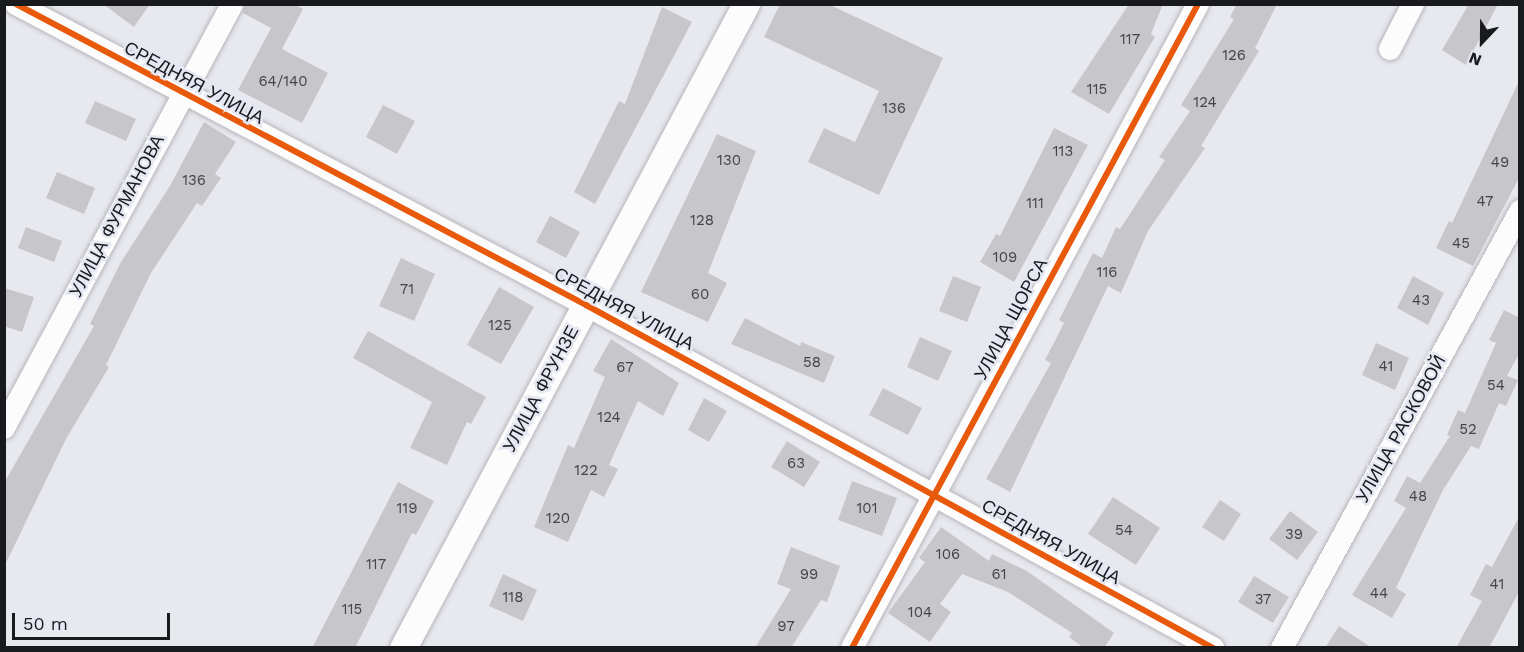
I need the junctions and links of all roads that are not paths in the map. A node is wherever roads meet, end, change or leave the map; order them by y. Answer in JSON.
{"nodes":[{"id":1,"x":16,"y":4,"type":"edge"},
{"id":2,"x":232,"y":4,"type":"edge"},
{"id":3,"x":746,"y":4,"type":"edge"},
{"id":4,"x":1198,"y":4,"type":"edge"},
{"id":5,"x":1413,"y":4,"type":"edge"},
{"id":6,"x":1389,"y":49,"type":"dead end"},
{"id":7,"x":182,"y":94,"type":"junction"},
{"id":8,"x":1520,"y":211,"type":"edge"},
{"id":9,"x":586,"y":305,"type":"junction"},
{"id":10,"x":4,"y":428,"type":"edge"},
{"id":11,"x":934,"y":495,"type":"junction"},
{"id":12,"x":404,"y":648,"type":"edge"},
{"id":13,"x":852,"y":648,"type":"edge"},
{"id":14,"x":1213,"y":648,"type":"edge"},
{"id":15,"x":1282,"y":648,"type":"edge"}],
"edges":[{"from":1,"to":7,"type":"street","name":"СРЕДНЯЯ УЛИЦА"},
{"from":2,"to":7,"type":"street","name":"УЛИЦА ФУРМАНОВА"},
{"from":3,"to":9,"type":"street","name":"УЛИЦА ФРУНЗЕ"},
{"from":4,"to":11,"type":"street","name":"УЛИЦА ЩОРСА"},
{"from":5,"to":6,"type":"street"},
{"from":7,"to":9,"type":"street","name":"СРЕДНЯЯ УЛИЦА"},
{"from":7,"to":10,"type":"street","name":"УЛИЦА ФУРМАНОВА"},
{"from":8,"to":15,"type":"street","name":"УЛИЦА РАСКОВОЙ"},
{"from":9,"to":11,"type":"street","name":"СРЕДНЯЯ УЛИЦА"},
{"from":9,"to":12,"type":"street","name":"УЛИЦА ФРУНЗЕ"},
{"from":11,"to":13,"type":"street","name":"УЛИЦА ЩОРСА"},
{"from":11,"to":14,"type":"street","name":"СРЕДНЯЯ УЛИЦА"}]}
